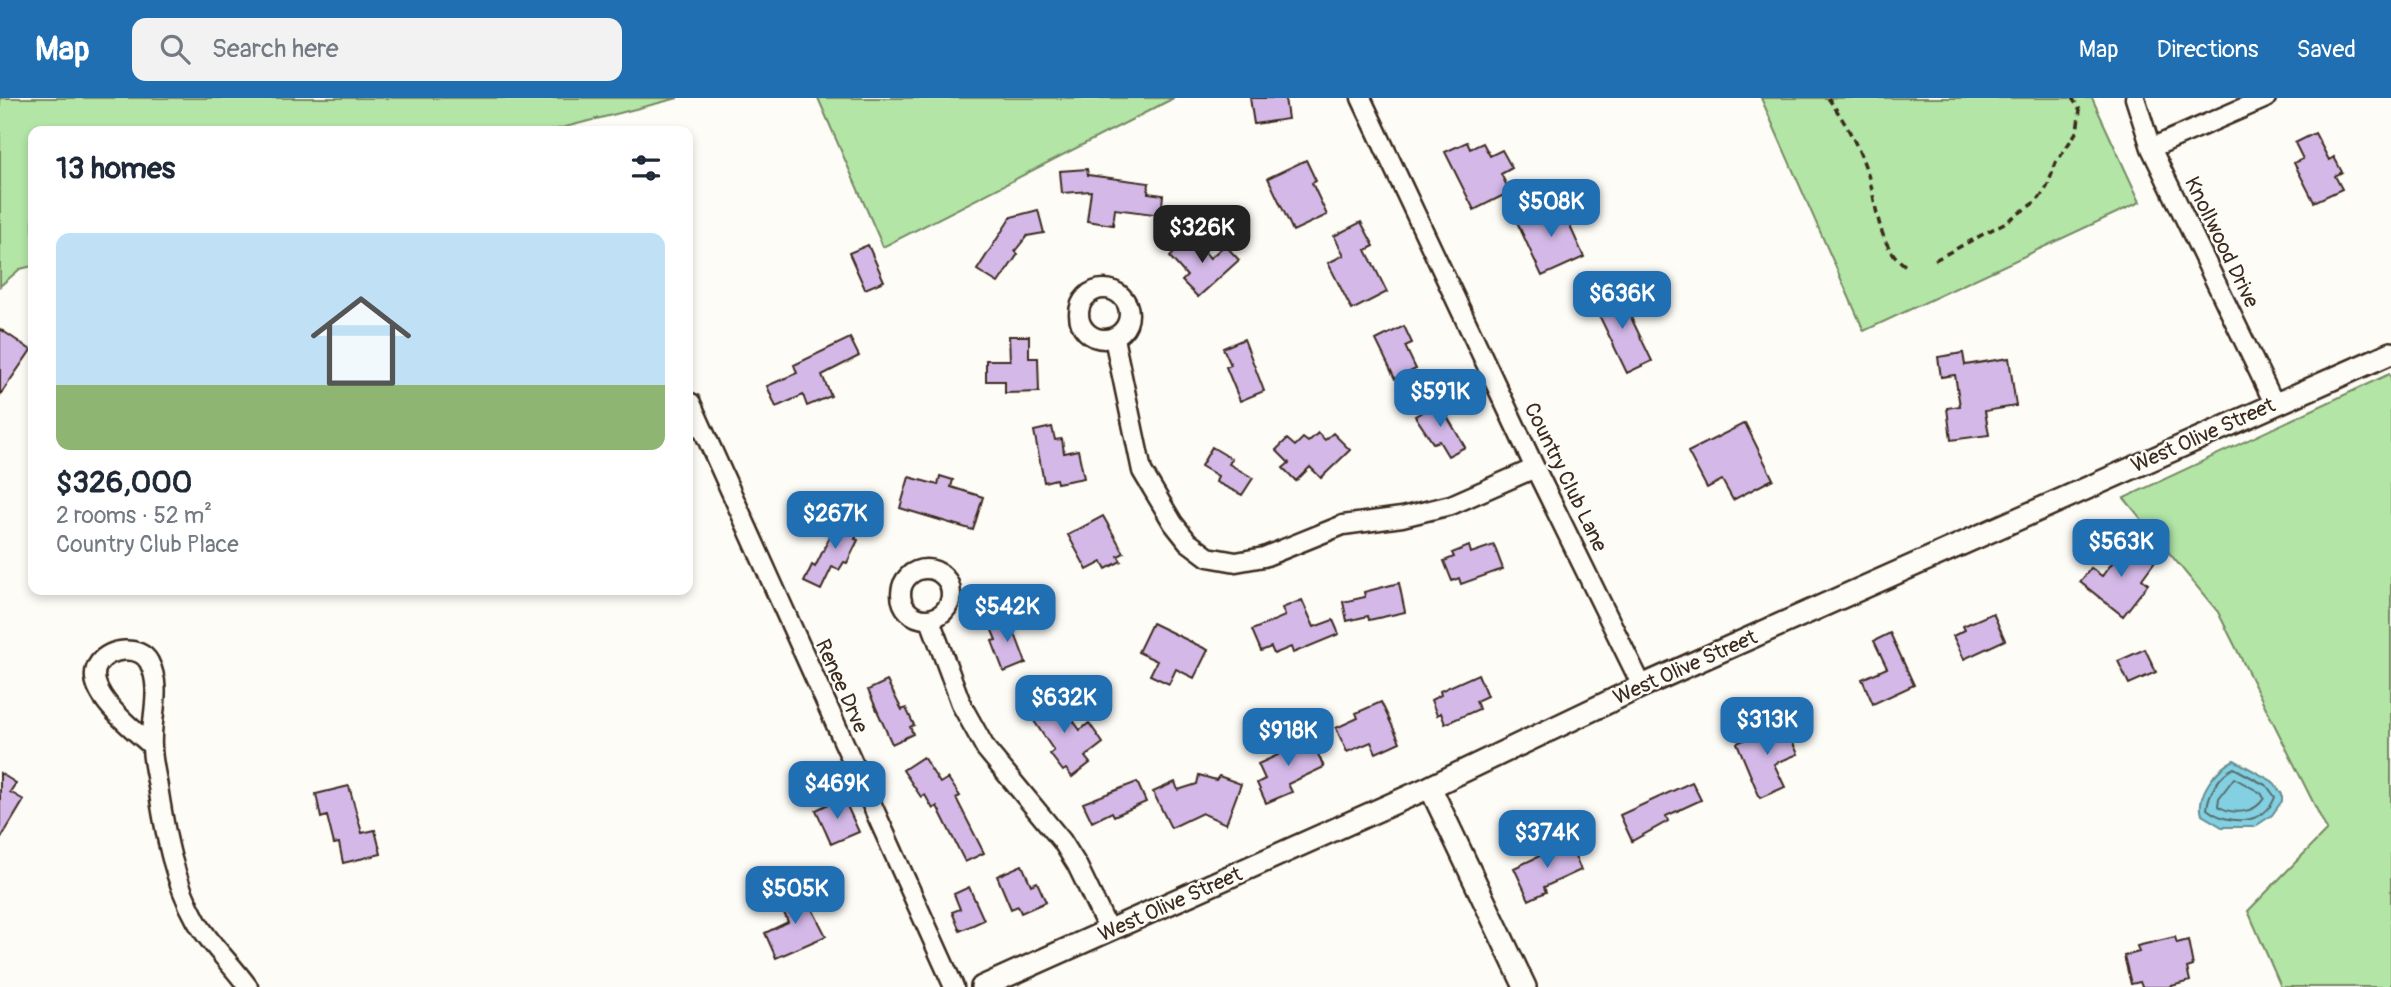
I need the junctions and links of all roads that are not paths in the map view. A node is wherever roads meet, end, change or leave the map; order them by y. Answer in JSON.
{"nodes":[{"id":1,"x":1361,"y":98,"type":"edge"},
{"id":2,"x":2135,"y":98,"type":"edge"},
{"id":3,"x":2266,"y":98,"type":"edge"},
{"id":4,"x":2151,"y":148,"type":"junction"},
{"id":5,"x":1114,"y":338,"type":"dead end"},
{"id":6,"x":2391,"y":353,"type":"edge"},
{"id":7,"x":2274,"y":403,"type":"junction"},
{"id":8,"x":693,"y":407,"type":"edge"},
{"id":9,"x":1535,"y":468,"type":"junction"},
{"id":10,"x":930,"y":620,"type":"dead end"},
{"id":11,"x":1642,"y":686,"type":"junction"},
{"id":12,"x":152,"y":745,"type":"junction"},
{"id":13,"x":1430,"y":787,"type":"junction"},
{"id":14,"x":1109,"y":931,"type":"junction"},
{"id":15,"x":248,"y":987,"type":"edge"},
{"id":16,"x":954,"y":987,"type":"edge"},
{"id":17,"x":982,"y":987,"type":"edge"},
{"id":18,"x":1525,"y":987,"type":"edge"}],
"edges":[{"from":1,"to":9,"type":"street","name":"Country Club Lane"},
{"from":2,"to":4,"type":"street","name":"Knollwood Drive"},
{"from":3,"to":4,"type":"street"},
{"from":4,"to":7,"type":"street","name":"Knollwood Drive"},
{"from":5,"to":9,"type":"street"},
{"from":6,"to":7,"type":"street","name":"West Olive Street"},
{"from":7,"to":11,"type":"street","name":"West Olive Street"},
{"from":8,"to":16,"type":"street","name":"Renee Drve"},
{"from":9,"to":11,"type":"street","name":"Country Club Lane"},
{"from":10,"to":14,"type":"street"},
{"from":11,"to":13,"type":"street","name":"West Olive Street"},
{"from":12,"to":12,"type":"street"},
{"from":12,"to":15,"type":"street"},
{"from":13,"to":14,"type":"street","name":"West Olive Street"},
{"from":13,"to":18,"type":"street"},
{"from":14,"to":17,"type":"street","name":"West Olive Street"}]}
